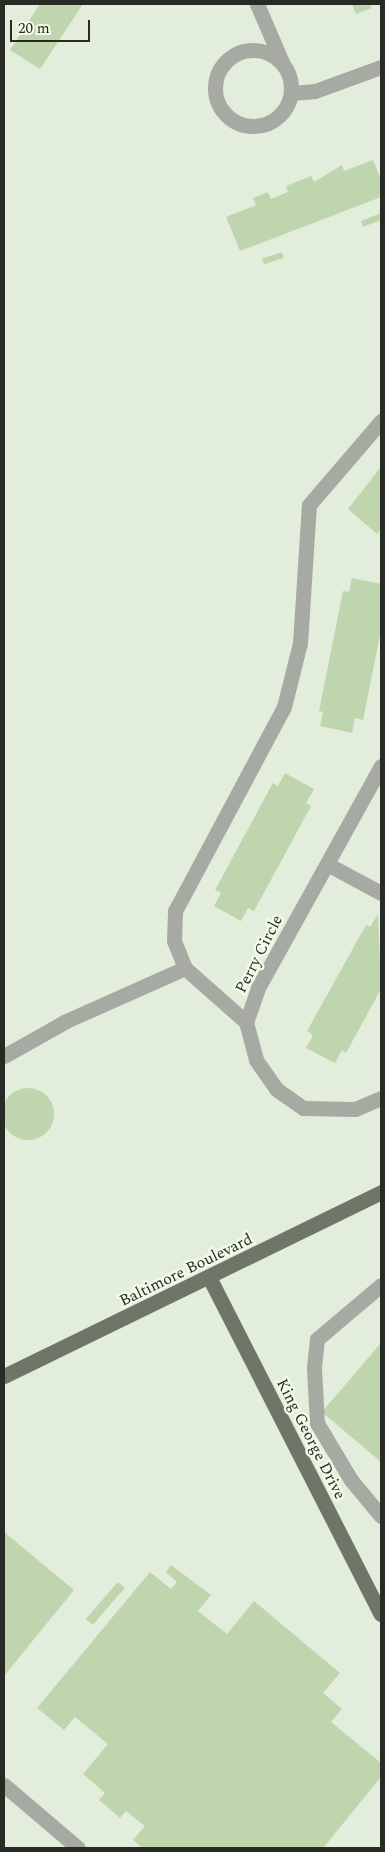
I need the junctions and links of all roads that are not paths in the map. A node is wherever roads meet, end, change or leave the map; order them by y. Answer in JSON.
{"nodes":[{"id":1,"x":257,"y":4,"type":"edge"},
{"id":2,"x":282,"y":62,"type":"junction"},
{"id":3,"x":381,"y":67,"type":"edge"},
{"id":4,"x":292,"y":92,"type":"junction"},
{"id":5,"x":381,"y":420,"type":"edge"},
{"id":6,"x":381,"y":766,"type":"edge"},
{"id":7,"x":327,"y":864,"type":"junction"},
{"id":8,"x":381,"y":893,"type":"edge"},
{"id":9,"x":185,"y":968,"type":"junction"},
{"id":10,"x":246,"y":1022,"type":"junction"},
{"id":11,"x":4,"y":1056,"type":"edge"},
{"id":12,"x":381,"y":1098,"type":"edge"},
{"id":13,"x":381,"y":1192,"type":"edge"},
{"id":14,"x":210,"y":1279,"type":"junction"},
{"id":15,"x":381,"y":1285,"type":"edge"},
{"id":16,"x":4,"y":1376,"type":"edge"},
{"id":17,"x":380,"y":1508,"type":"edge"},
{"id":18,"x":381,"y":1614,"type":"edge"},
{"id":19,"x":4,"y":1785,"type":"edge"},
{"id":20,"x":78,"y":1848,"type":"edge"}],
"edges":[{"from":1,"to":2,"type":"street"},
{"from":2,"to":4,"type":"street"},
{"from":2,"to":4,"type":"street"},
{"from":3,"to":4,"type":"street"},
{"from":5,"to":9,"type":"street"},
{"from":6,"to":7,"type":"street","name":"Perry Circle"},
{"from":7,"to":8,"type":"street"},
{"from":7,"to":10,"type":"street","name":"Perry Circle"},
{"from":9,"to":10,"type":"street"},
{"from":9,"to":11,"type":"street"},
{"from":10,"to":12,"type":"street"},
{"from":13,"to":14,"type":"main road","name":"Baltimore Boulevard"},
{"from":14,"to":16,"type":"main road","name":"Baltimore Boulevard"},
{"from":14,"to":18,"type":"main road","name":"King George Drive"},
{"from":15,"to":17,"type":"street"},
{"from":19,"to":20,"type":"street"}]}
